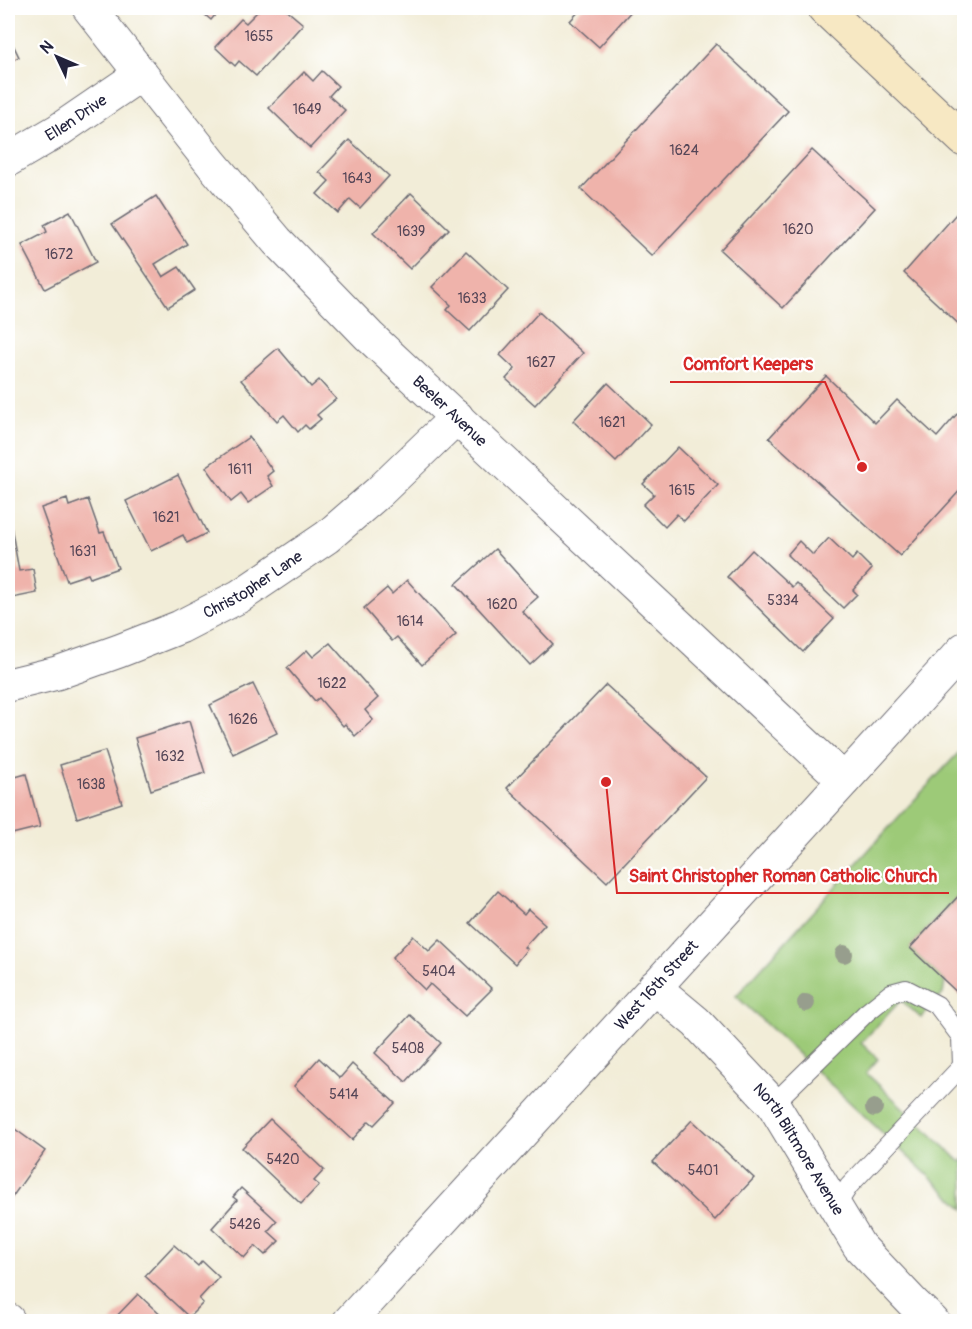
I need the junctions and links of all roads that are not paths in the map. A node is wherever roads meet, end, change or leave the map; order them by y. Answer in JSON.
{"nodes":[{"id":1,"x":89,"y":8,"type":"edge"},
{"id":2,"x":824,"y":8,"type":"edge"},
{"id":3,"x":141,"y":74,"type":"junction"},
{"id":4,"x":964,"y":140,"type":"edge"},
{"id":5,"x":8,"y":160,"type":"edge"},
{"id":6,"x":457,"y":417,"type":"junction"},
{"id":7,"x":964,"y":649,"type":"edge"},
{"id":8,"x":8,"y":685,"type":"edge"},
{"id":9,"x":844,"y":780,"type":"junction"},
{"id":10,"x":654,"y":987,"type":"junction"},
{"id":11,"x":773,"y":1104,"type":"junction"},
{"id":12,"x":836,"y":1206,"type":"junction"},
{"id":13,"x":349,"y":1322,"type":"edge"},
{"id":14,"x":933,"y":1322,"type":"edge"}],
"edges":[{"from":1,"to":3,"type":"street","name":"Beeler Avenue"},
{"from":2,"to":4,"type":"main road"},
{"from":3,"to":5,"type":"street","name":"Ellen Drive"},
{"from":3,"to":6,"type":"street","name":"Beeler Avenue"},
{"from":6,"to":8,"type":"street","name":"Christopher Lane"},
{"from":6,"to":9,"type":"street","name":"Beeler Avenue"},
{"from":7,"to":9,"type":"street","name":"West 16th Street"},
{"from":9,"to":10,"type":"street","name":"West 16th Street"},
{"from":10,"to":11,"type":"street","name":"North Biltmore Avenue"},
{"from":10,"to":13,"type":"street","name":"West 16th Street"},
{"from":11,"to":12,"type":"street","name":"North Biltmore Avenue"},
{"from":11,"to":12,"type":"lane"},
{"from":12,"to":14,"type":"street","name":"North Biltmore Avenue"}]}
